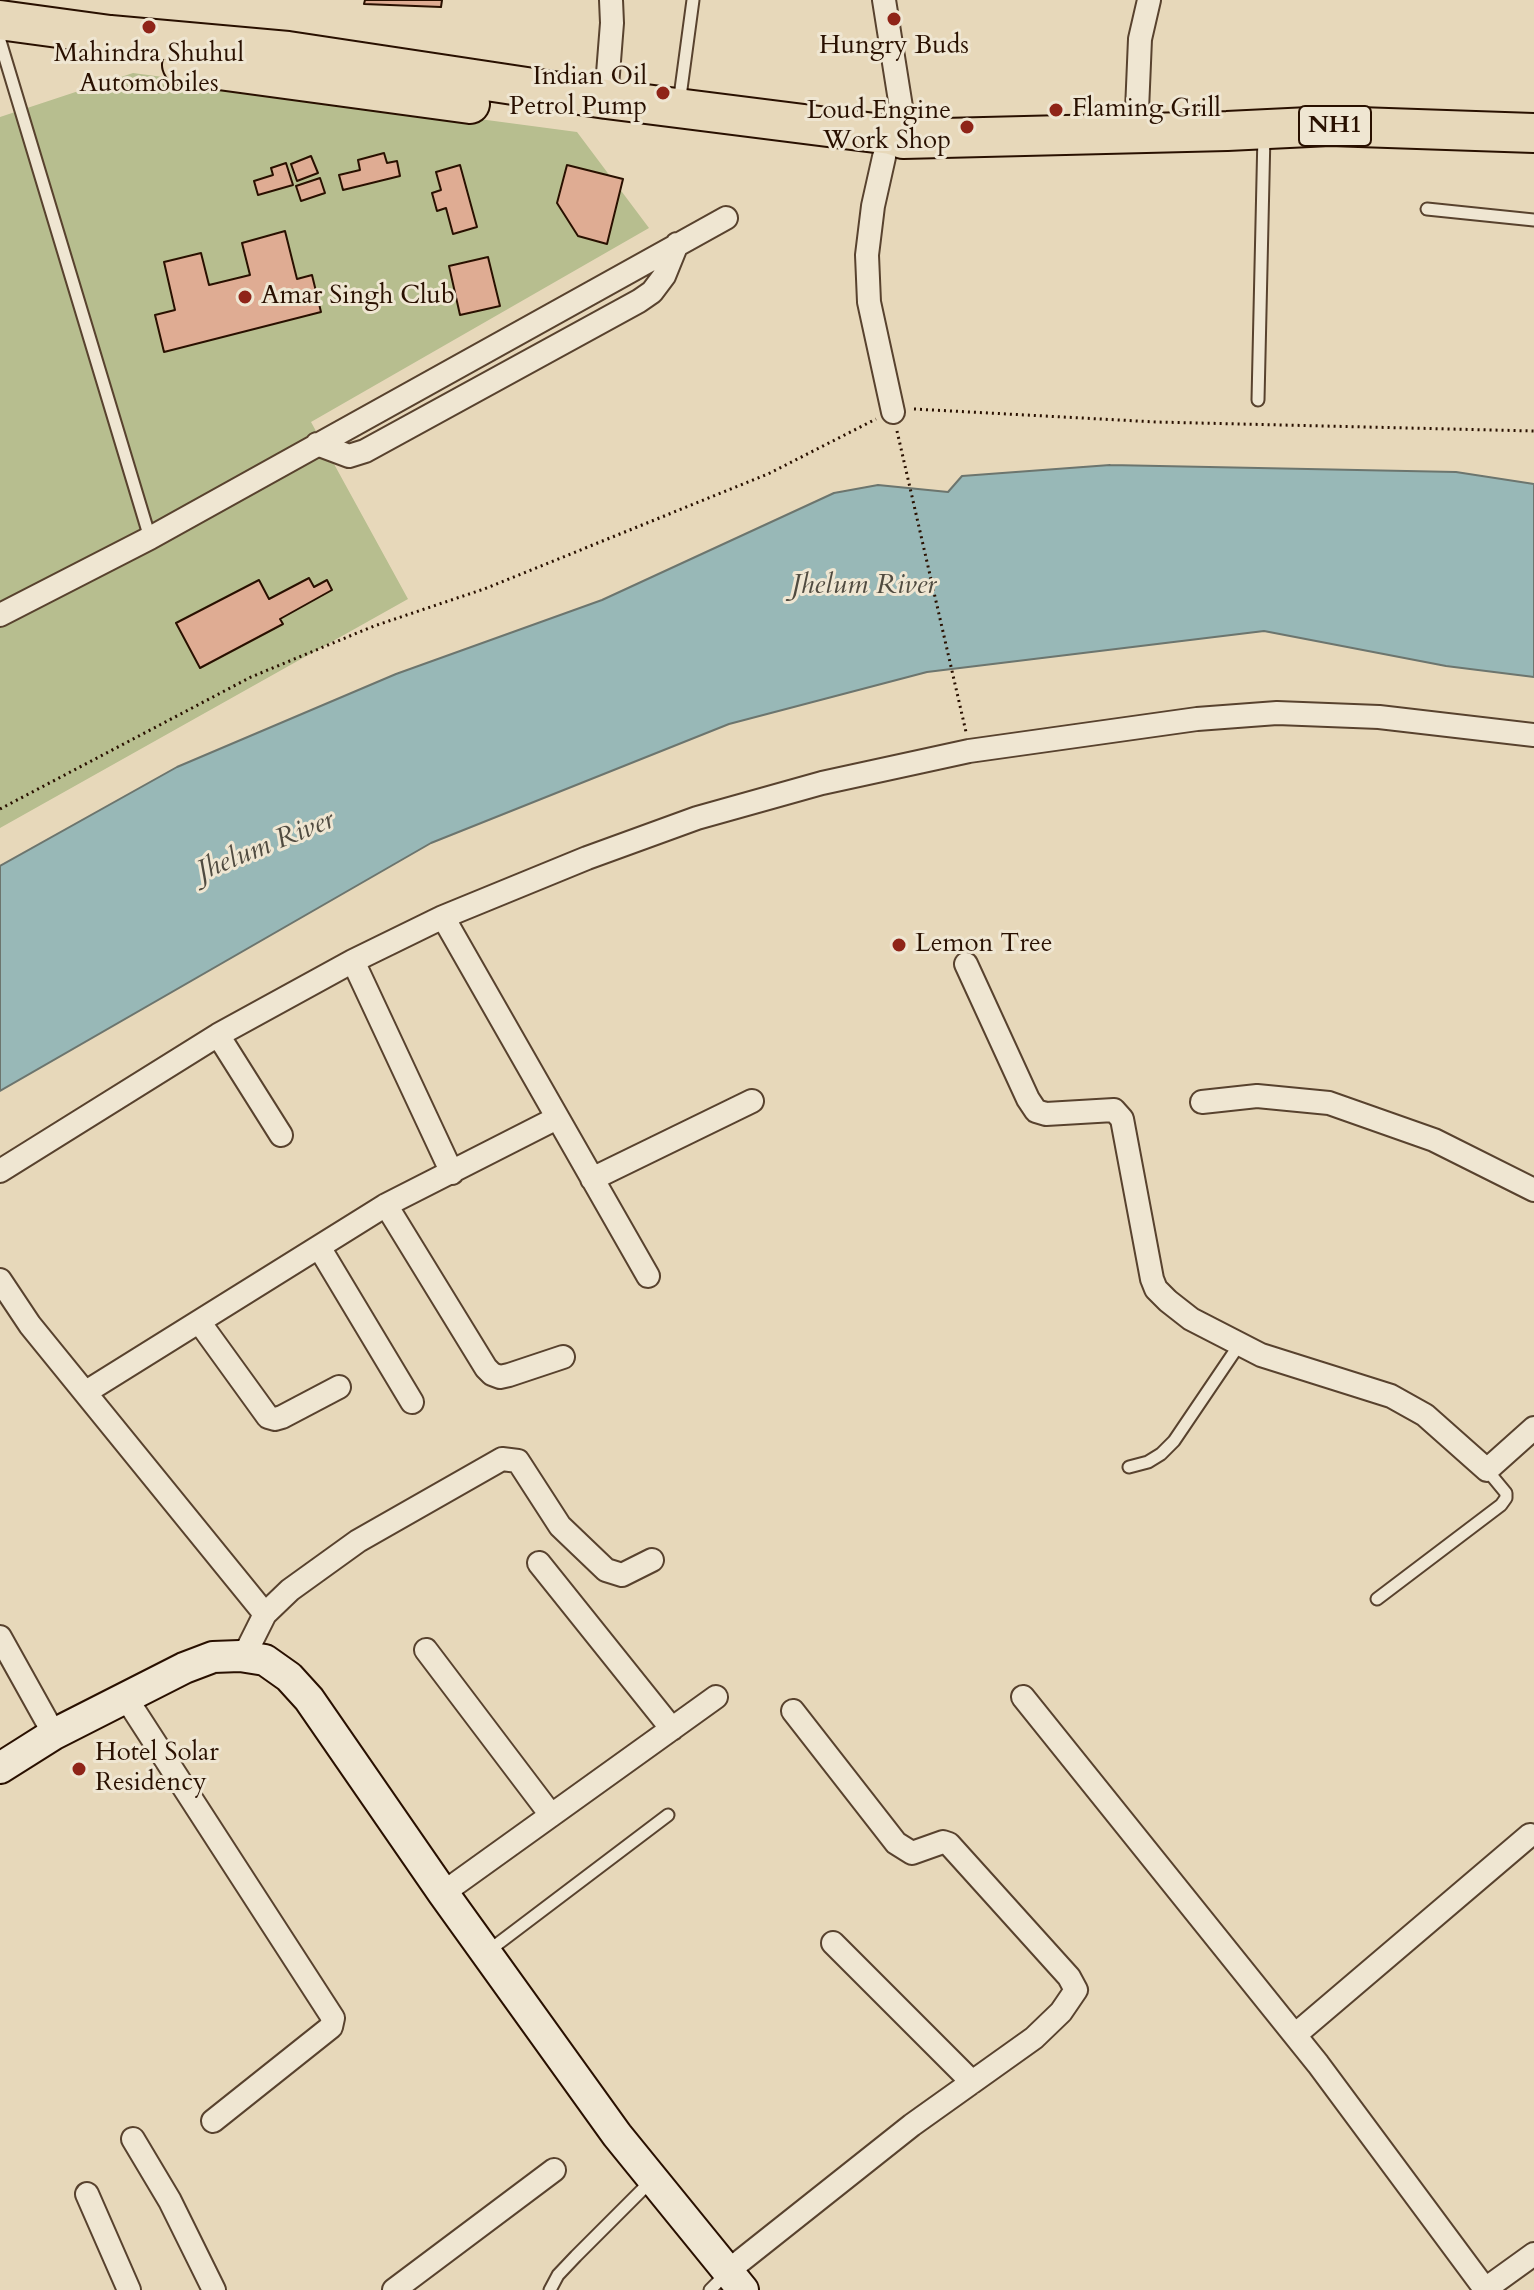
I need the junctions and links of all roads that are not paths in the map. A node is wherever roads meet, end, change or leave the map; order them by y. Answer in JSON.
{"nodes":[{"id":1,"x":611,"y":0,"type":"edge"},
{"id":2,"x":693,"y":0,"type":"edge"},
{"id":3,"x":884,"y":0,"type":"edge"},
{"id":4,"x":1149,"y":0,"type":"edge"},
{"id":5,"x":0,"y":20,"type":"edge"},
{"id":6,"x":0,"y":40,"type":"edge"},
{"id":7,"x":606,"y":99,"type":"junction"},
{"id":8,"x":678,"y":108,"type":"junction"},
{"id":9,"x":1264,"y":129,"type":"junction"},
{"id":10,"x":1534,"y":133,"type":"edge"},
{"id":11,"x":1136,"y":134,"type":"junction"},
{"id":12,"x":894,"y":148,"type":"junction"},
{"id":13,"x":1427,"y":209,"type":"dead end"},
{"id":14,"x":726,"y":218,"type":"dead end"},
{"id":15,"x":1534,"y":220,"type":"edge"},
{"id":16,"x":677,"y":244,"type":"junction"},
{"id":17,"x":1258,"y":400,"type":"dead end"},
{"id":18,"x":893,"y":412,"type":"road end"},
{"id":19,"x":317,"y":444,"type":"junction"},
{"id":20,"x":150,"y":538,"type":"junction"},
{"id":21,"x":0,"y":615,"type":"edge"},
{"id":22,"x":1534,"y":735,"type":"edge"},
{"id":23,"x":443,"y":917,"type":"junction"},
{"id":24,"x":353,"y":961,"type":"junction"},
{"id":25,"x":966,"y":964,"type":"dead end"},
{"id":26,"x":218,"y":1035,"type":"junction"},
{"id":27,"x":752,"y":1101,"type":"dead end"},
{"id":28,"x":1202,"y":1102,"type":"dead end"},
{"id":29,"x":557,"y":1118,"type":"junction"},
{"id":30,"x":281,"y":1135,"type":"dead end"},
{"id":31,"x":0,"y":1171,"type":"edge"},
{"id":32,"x":452,"y":1173,"type":"junction"},
{"id":33,"x":592,"y":1179,"type":"junction"},
{"id":34,"x":1534,"y":1190,"type":"edge"},
{"id":35,"x":386,"y":1205,"type":"junction"},
{"id":36,"x":319,"y":1247,"type":"junction"},
{"id":37,"x":648,"y":1276,"type":"dead end"},
{"id":38,"x":0,"y":1280,"type":"edge"},
{"id":39,"x":200,"y":1323,"type":"junction"},
{"id":40,"x":1239,"y":1345,"type":"junction"},
{"id":41,"x":563,"y":1357,"type":"dead end"},
{"id":42,"x":339,"y":1387,"type":"dead end"},
{"id":43,"x":86,"y":1392,"type":"junction"},
{"id":44,"x":412,"y":1402,"type":"dead end"},
{"id":45,"x":1534,"y":1428,"type":"edge"},
{"id":46,"x":1129,"y":1467,"type":"dead end"},
{"id":47,"x":1487,"y":1470,"type":"junction"},
{"id":48,"x":652,"y":1560,"type":"dead end"},
{"id":49,"x":539,"y":1563,"type":"dead end"},
{"id":50,"x":1377,"y":1599,"type":"dead end"},
{"id":51,"x":265,"y":1614,"type":"junction"},
{"id":52,"x":0,"y":1637,"type":"edge"},
{"id":53,"x":426,"y":1650,"type":"dead end"},
{"id":54,"x":244,"y":1656,"type":"junction"},
{"id":55,"x":716,"y":1697,"type":"dead end"},
{"id":56,"x":1023,"y":1697,"type":"dead end"},
{"id":57,"x":126,"y":1698,"type":"junction"},
{"id":58,"x":793,"y":1711,"type":"dead end"},
{"id":59,"x":672,"y":1729,"type":"junction"},
{"id":60,"x":54,"y":1734,"type":"junction"},
{"id":61,"x":0,"y":1768,"type":"edge"},
{"id":62,"x":551,"y":1815,"type":"junction"},
{"id":63,"x":668,"y":1815,"type":"dead end"},
{"id":64,"x":1530,"y":1835,"type":"dead end"},
{"id":65,"x":443,"y":1893,"type":"junction"},
{"id":66,"x":833,"y":1943,"type":"dead end"},
{"id":67,"x":486,"y":1952,"type":"junction"},
{"id":68,"x":1295,"y":2035,"type":"junction"},
{"id":69,"x":972,"y":2082,"type":"junction"},
{"id":70,"x":213,"y":2121,"type":"dead end"},
{"id":71,"x":133,"y":2139,"type":"dead end"},
{"id":72,"x":554,"y":2170,"type":"dead end"},
{"id":73,"x":654,"y":2179,"type":"junction"},
{"id":74,"x":87,"y":2194,"type":"dead end"},
{"id":75,"x":1534,"y":2254,"type":"edge"},
{"id":76,"x":727,"y":2284,"type":"edge"},
{"id":77,"x":129,"y":2290,"type":"edge"},
{"id":78,"x":214,"y":2290,"type":"edge"},
{"id":79,"x":394,"y":2290,"type":"edge"},
{"id":80,"x":550,"y":2290,"type":"edge"},
{"id":81,"x":1484,"y":2290,"type":"edge"}],
"edges":[{"from":1,"to":7,"type":"street"},
{"from":2,"to":8,"type":"lane"},
{"from":3,"to":12,"type":"street"},
{"from":4,"to":11,"type":"street"},
{"from":5,"to":7,"type":"highway","number":"NH1"},
{"from":6,"to":12,"type":"highway","number":"NH1"},
{"from":6,"to":20,"type":"lane"},
{"from":7,"to":8,"type":"highway","number":"NH1"},
{"from":8,"to":12,"type":"highway","number":"NH1"},
{"from":9,"to":10,"type":"highway","number":"NH1"},
{"from":9,"to":11,"type":"highway","number":"NH1"},
{"from":9,"to":17,"type":"lane"},
{"from":11,"to":12,"type":"highway","number":"NH1"},
{"from":12,"to":18,"type":"street"},
{"from":13,"to":15,"type":"lane"},
{"from":14,"to":16,"type":"street"},
{"from":16,"to":19,"type":"street"},
{"from":16,"to":19,"type":"street"},
{"from":19,"to":20,"type":"street"},
{"from":20,"to":21,"type":"street"},
{"from":22,"to":23,"type":"street"},
{"from":23,"to":24,"type":"street"},
{"from":23,"to":29,"type":"street"},
{"from":24,"to":26,"type":"street"},
{"from":24,"to":32,"type":"street"},
{"from":25,"to":40,"type":"street"},
{"from":26,"to":30,"type":"street"},
{"from":26,"to":31,"type":"street"},
{"from":27,"to":33,"type":"street"},
{"from":28,"to":34,"type":"street"},
{"from":29,"to":32,"type":"street"},
{"from":29,"to":33,"type":"street"},
{"from":32,"to":35,"type":"street"},
{"from":33,"to":37,"type":"street"},
{"from":35,"to":36,"type":"street"},
{"from":35,"to":41,"type":"street"},
{"from":36,"to":39,"type":"street"},
{"from":36,"to":44,"type":"street"},
{"from":38,"to":43,"type":"street"},
{"from":39,"to":42,"type":"street"},
{"from":39,"to":43,"type":"street"},
{"from":40,"to":46,"type":"lane"},
{"from":40,"to":47,"type":"street"},
{"from":43,"to":51,"type":"street"},
{"from":45,"to":47,"type":"street"},
{"from":47,"to":50,"type":"lane"},
{"from":48,"to":51,"type":"street"},
{"from":49,"to":59,"type":"street"},
{"from":51,"to":54,"type":"street"},
{"from":52,"to":60,"type":"street"},
{"from":53,"to":62,"type":"street"},
{"from":54,"to":57,"type":"main road"},
{"from":54,"to":65,"type":"main road"},
{"from":55,"to":59,"type":"street"},
{"from":56,"to":68,"type":"street"},
{"from":57,"to":60,"type":"main road"},
{"from":57,"to":70,"type":"street"},
{"from":58,"to":69,"type":"street"},
{"from":59,"to":62,"type":"street"},
{"from":60,"to":61,"type":"main road"},
{"from":62,"to":65,"type":"street"},
{"from":63,"to":67,"type":"lane"},
{"from":64,"to":68,"type":"street"},
{"from":65,"to":67,"type":"main road"},
{"from":66,"to":69,"type":"street"},
{"from":67,"to":73,"type":"main road"},
{"from":68,"to":81,"type":"street"},
{"from":69,"to":76,"type":"street"},
{"from":71,"to":78,"type":"street"},
{"from":72,"to":79,"type":"street"},
{"from":73,"to":76,"type":"main road"},
{"from":73,"to":80,"type":"lane"},
{"from":74,"to":77,"type":"street"},
{"from":75,"to":81,"type":"street"}]}
